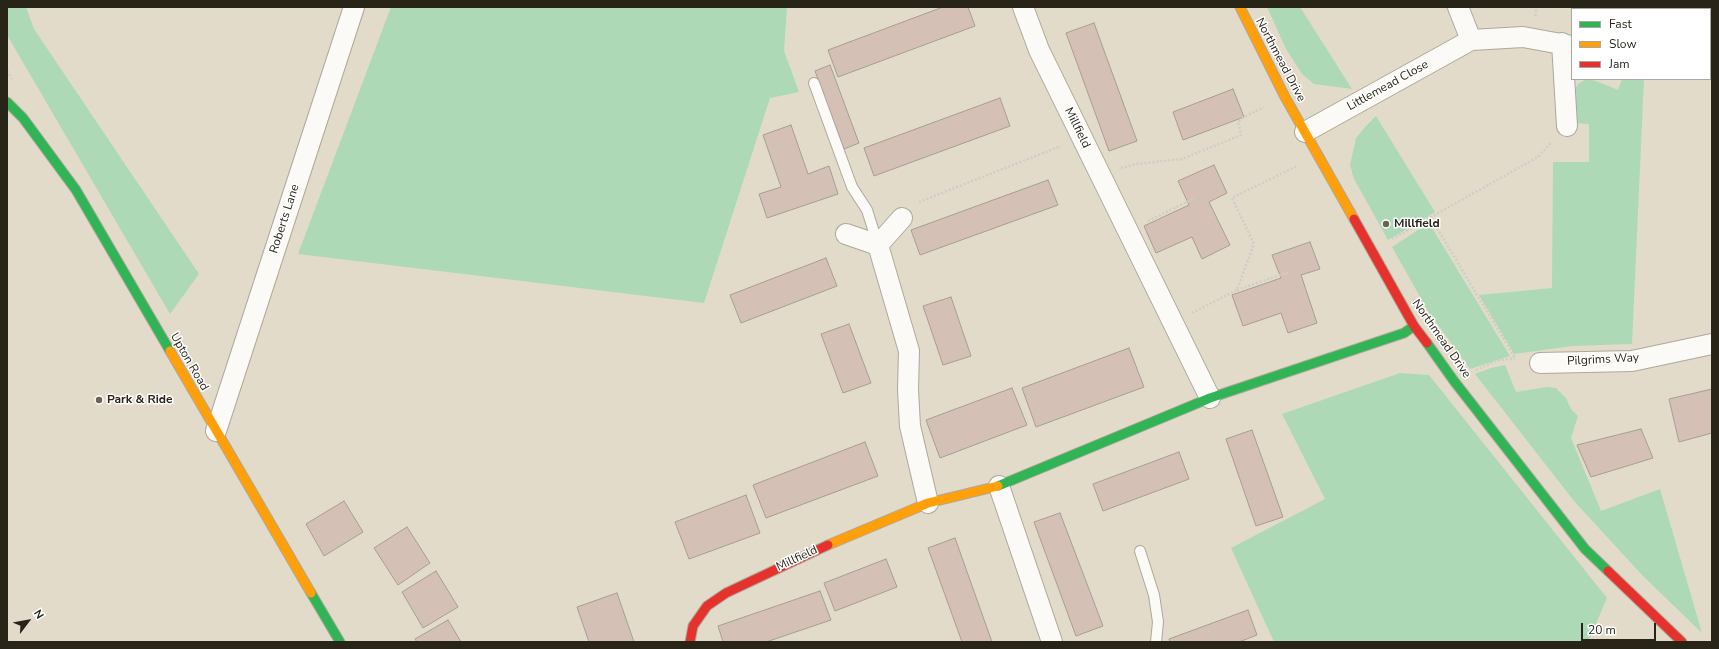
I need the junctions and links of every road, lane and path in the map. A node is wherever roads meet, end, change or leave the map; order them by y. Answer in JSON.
{"nodes":[{"id":1,"x":354,"y":7,"type":"edge"},
{"id":2,"x":1023,"y":7,"type":"edge"},
{"id":3,"x":1240,"y":7,"type":"edge"},
{"id":4,"x":1458,"y":7,"type":"edge"},
{"id":5,"x":1471,"y":40,"type":"junction"},
{"id":6,"x":1567,"y":45,"type":"edge"},
{"id":7,"x":814,"y":83,"type":"dead end"},
{"id":8,"x":1285,"y":97,"type":"junction"},
{"id":9,"x":7,"y":102,"type":"edge"},
{"id":10,"x":1567,"y":126,"type":"joint"},
{"id":11,"x":1305,"y":132,"type":"junction"},
{"id":12,"x":1082,"y":138,"type":"junction"},
{"id":13,"x":1319,"y":155,"type":"junction"},
{"id":14,"x":1100,"y":174,"type":"junction"},
{"id":15,"x":1195,"y":198,"type":"dead end"},
{"id":16,"x":902,"y":218,"type":"joint"},
{"id":17,"x":1431,"y":218,"type":"junction"},
{"id":18,"x":1127,"y":230,"type":"junction"},
{"id":19,"x":846,"y":234,"type":"dead end"},
{"id":20,"x":878,"y":245,"type":"junction"},
{"id":21,"x":1371,"y":251,"type":"junction"},
{"id":22,"x":1288,"y":272,"type":"dead end"},
{"id":23,"x":1237,"y":290,"type":"junction"},
{"id":24,"x":1173,"y":323,"type":"junction"},
{"id":25,"x":1414,"y":326,"type":"junction"},
{"id":26,"x":1712,"y":344,"type":"edge"},
{"id":27,"x":1514,"y":358,"type":"junction"},
{"id":28,"x":1540,"y":363,"type":"joint"},
{"id":29,"x":1454,"y":381,"type":"junction"},
{"id":30,"x":1210,"y":398,"type":"junction"},
{"id":31,"x":216,"y":431,"type":"junction"},
{"id":32,"x":999,"y":486,"type":"junction"},
{"id":33,"x":928,"y":503,"type":"junction"},
{"id":34,"x":1140,"y":551,"type":"dead end"},
{"id":35,"x":340,"y":642,"type":"edge"},
{"id":36,"x":690,"y":642,"type":"edge"},
{"id":37,"x":1052,"y":642,"type":"edge"},
{"id":38,"x":1156,"y":642,"type":"edge"},
{"id":39,"x":1682,"y":642,"type":"edge"}],
"edges":[{"from":1,"to":31,"type":"street","name":"Roberts Lane"},
{"from":2,"to":12,"type":"street","name":"Millfield"},
{"from":3,"to":8,"type":"main road","name":"Northmead Drive"},
{"from":4,"to":5,"type":"street"},
{"from":5,"to":6,"type":"street","name":"Littlemead Close"},
{"from":5,"to":11,"type":"street","name":"Littlemead Close"},
{"from":6,"to":10,"type":"street","name":"Littlemead Close"},
{"from":7,"to":20,"type":"lane"},
{"from":8,"to":11,"type":"main road","name":"Northmead Drive"},
{"from":8,"to":14,"type":"path"},
{"from":9,"to":31,"type":"main road","name":"Upton Road"},
{"from":10,"to":17,"type":"path"},
{"from":11,"to":13,"type":"main road","name":"Northmead Drive"},
{"from":12,"to":14,"type":"street","name":"Millfield"},
{"from":12,"to":16,"type":"path"},
{"from":13,"to":21,"type":"main road","name":"Northmead Drive"},
{"from":13,"to":23,"type":"path"},
{"from":14,"to":18,"type":"street","name":"Millfield"},
{"from":15,"to":18,"type":"path"},
{"from":16,"to":20,"type":"street"},
{"from":17,"to":21,"type":"path"},
{"from":17,"to":27,"type":"path"},
{"from":18,"to":24,"type":"street","name":"Millfield"},
{"from":19,"to":20,"type":"street"},
{"from":20,"to":33,"type":"street"},
{"from":21,"to":25,"type":"main road","name":"Northmead Drive"},
{"from":22,"to":23,"type":"path"},
{"from":23,"to":24,"type":"path"},
{"from":24,"to":30,"type":"street","name":"Millfield"},
{"from":25,"to":29,"type":"main road","name":"Northmead Drive"},
{"from":25,"to":30,"type":"main road","name":"Millfield"},
{"from":26,"to":28,"type":"street","name":"Pilgrims Way"},
{"from":27,"to":28,"type":"path"},
{"from":27,"to":29,"type":"path"},
{"from":29,"to":39,"type":"main road","name":"Northmead Drive"},
{"from":30,"to":32,"type":"main road","name":"Millfield"},
{"from":31,"to":35,"type":"main road","name":"Upton Road"},
{"from":32,"to":33,"type":"main road","name":"Millfield"},
{"from":32,"to":37,"type":"street"},
{"from":33,"to":36,"type":"main road","name":"Millfield"},
{"from":34,"to":38,"type":"lane"}]}
